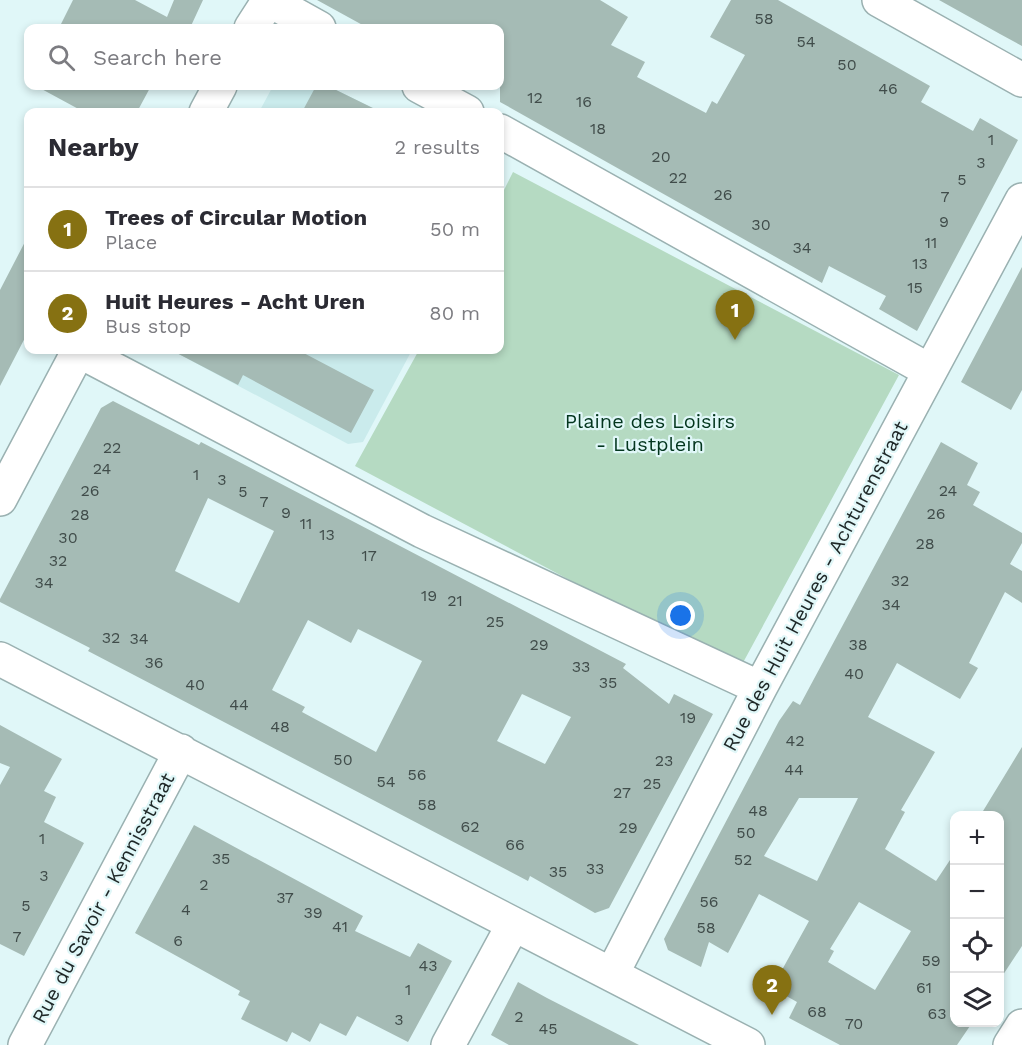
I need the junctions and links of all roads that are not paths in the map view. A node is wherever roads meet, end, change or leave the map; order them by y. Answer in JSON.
{"nodes":[{"id":1,"x":269,"y":0,"type":"edge"},
{"id":2,"x":879,"y":0,"type":"edge"},
{"id":3,"x":254,"y":24,"type":"edge"},
{"id":4,"x":312,"y":24,"type":"edge"},
{"id":5,"x":1022,"y":80,"type":"edge"},
{"id":6,"x":218,"y":90,"type":"edge"},
{"id":7,"x":426,"y":90,"type":"edge"},
{"id":8,"x":208,"y":108,"type":"edge"},
{"id":9,"x":460,"y":108,"type":"edge"},
{"id":10,"x":504,"y":133,"type":"edge"},
{"id":11,"x":1022,"y":200,"type":"edge"},
{"id":12,"x":77,"y":354,"type":"edge"},
{"id":13,"x":87,"y":354,"type":"edge"},
{"id":14,"x":930,"y":371,"type":"junction"},
{"id":15,"x":0,"y":499,"type":"edge"},
{"id":16,"x":0,"y":659,"type":"edge"},
{"id":17,"x":760,"y":688,"type":"junction"},
{"id":18,"x":181,"y":751,"type":"junction"},
{"id":19,"x":513,"y":925,"type":"junction"},
{"id":20,"x":612,"y":974,"type":"junction"},
{"id":21,"x":1022,"y":1026,"type":"edge"},
{"id":22,"x":25,"y":1045,"type":"edge"},
{"id":23,"x":448,"y":1045,"type":"edge"},
{"id":24,"x":748,"y":1045,"type":"edge"},
{"id":25,"x":1010,"y":1045,"type":"edge"}],
"edges":[{"from":1,"to":3,"type":"street"},
{"from":1,"to":4,"type":"street"},
{"from":2,"to":5,"type":"street"},
{"from":6,"to":8,"type":"street"},
{"from":7,"to":9,"type":"street"},
{"from":10,"to":14,"type":"street"},
{"from":11,"to":14,"type":"street","name":"Rue des Huit Heures - Achturenstraat"},
{"from":12,"to":15,"type":"street"},
{"from":13,"to":17,"type":"street"},
{"from":14,"to":17,"type":"street","name":"Rue des Huit Heures - Achturenstraat"},
{"from":16,"to":18,"type":"street"},
{"from":17,"to":20,"type":"street","name":"Rue des Huit Heures - Achturenstraat"},
{"from":18,"to":19,"type":"street"},
{"from":18,"to":22,"type":"street","name":"Rue du Savoir - Kennisstraat"},
{"from":19,"to":20,"type":"street"},
{"from":19,"to":23,"type":"street"},
{"from":20,"to":24,"type":"street"},
{"from":21,"to":25,"type":"street"}]}
